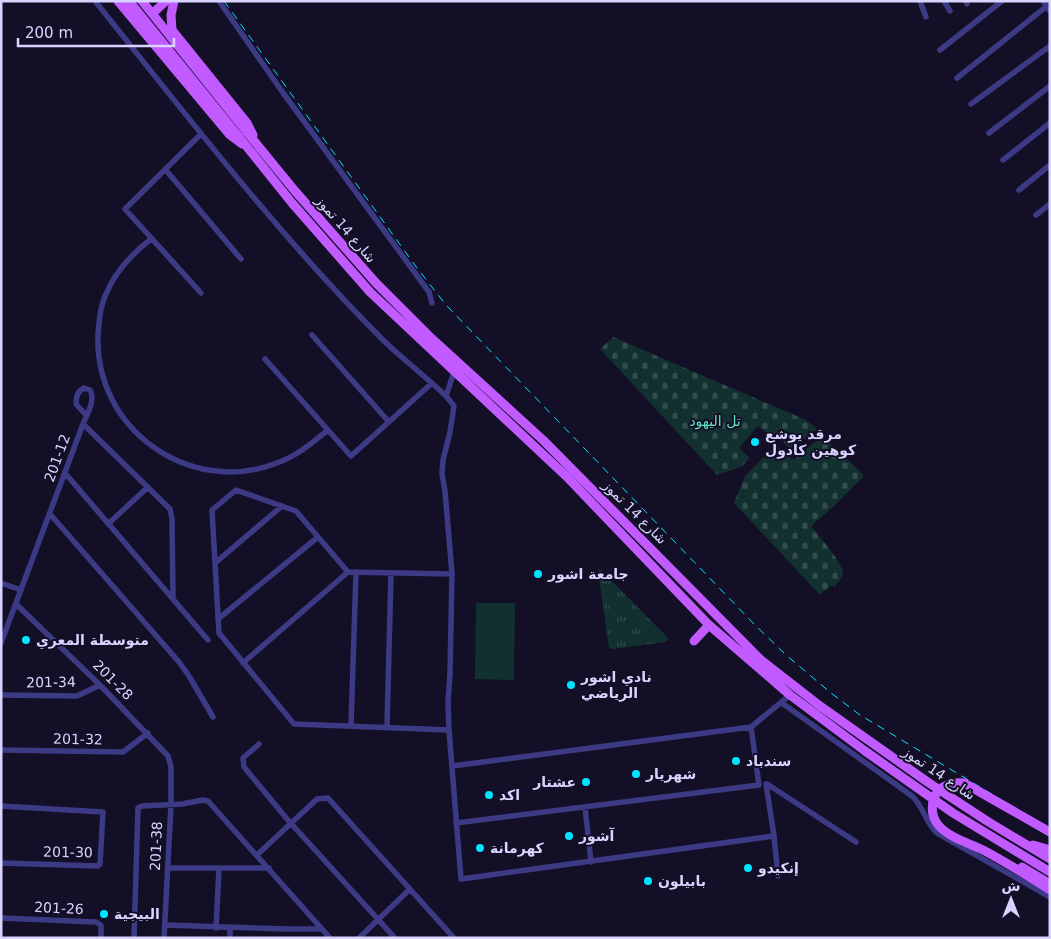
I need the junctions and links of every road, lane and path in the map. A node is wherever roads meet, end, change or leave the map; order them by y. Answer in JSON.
{"nodes":[{"id":1,"x":95,"y":1,"type":"edge"},
{"id":2,"x":118,"y":1,"type":"edge"},
{"id":3,"x":129,"y":1,"type":"edge"},
{"id":4,"x":166,"y":1,"type":"edge"},
{"id":5,"x":174,"y":1,"type":"edge"},
{"id":6,"x":220,"y":1,"type":"edge"},
{"id":7,"x":920,"y":1,"type":"edge"},
{"id":8,"x":944,"y":1,"type":"edge"},
{"id":9,"x":1002,"y":1,"type":"edge"},
{"id":10,"x":148,"y":5,"type":"edge"},
{"id":11,"x":1047,"y":6,"type":"edge"},
{"id":12,"x":950,"y":11,"type":"dead end"},
{"id":13,"x":926,"y":16,"type":"dead end"},
{"id":14,"x":1050,"y":46,"type":"edge"},
{"id":15,"x":940,"y":50,"type":"dead end"},
{"id":16,"x":958,"y":78,"type":"dead end"},
{"id":17,"x":1050,"y":86,"type":"edge"},
{"id":18,"x":972,"y":104,"type":"dead end"},
{"id":19,"x":1050,"y":123,"type":"edge"},
{"id":20,"x":989,"y":133,"type":"dead end"},
{"id":21,"x":201,"y":134,"type":"junction"},
{"id":22,"x":243,"y":134,"type":"junction"},
{"id":23,"x":250,"y":143,"type":"junction"},
{"id":24,"x":1003,"y":160,"type":"dead end"},
{"id":25,"x":1050,"y":165,"type":"edge"},
{"id":26,"x":165,"y":169,"type":"junction"},
{"id":27,"x":1019,"y":190,"type":"dead end"},
{"id":28,"x":1050,"y":204,"type":"edge"},
{"id":29,"x":1036,"y":215,"type":"dead end"},
{"id":30,"x":151,"y":238,"type":"junction"},
{"id":31,"x":241,"y":259,"type":"dead end"},
{"id":32,"x":201,"y":293,"type":"dead end"},
{"id":33,"x":432,"y":303,"type":"dead end"},
{"id":34,"x":312,"y":335,"type":"dead end"},
{"id":35,"x":265,"y":359,"type":"dead end"},
{"id":36,"x":454,"y":372,"type":"junction"},
{"id":37,"x":432,"y":383,"type":"junction"},
{"id":38,"x":446,"y":396,"type":"junction"},
{"id":39,"x":86,"y":415,"type":"dead end"},
{"id":40,"x":389,"y":422,"type":"junction"},
{"id":41,"x":83,"y":424,"type":"junction"},
{"id":42,"x":328,"y":430,"type":"junction"},
{"id":43,"x":65,"y":473,"type":"junction"},
{"id":44,"x":148,"y":487,"type":"junction"},
{"id":45,"x":282,"y":506,"type":"junction"},
{"id":46,"x":50,"y":514,"type":"junction"},
{"id":47,"x":108,"y":524,"type":"junction"},
{"id":48,"x":318,"y":537,"type":"junction"},
{"id":49,"x":215,"y":563,"type":"junction"},
{"id":50,"x":348,"y":572,"type":"junction"},
{"id":51,"x":356,"y":572,"type":"junction"},
{"id":52,"x":391,"y":573,"type":"junction"},
{"id":53,"x":452,"y":574,"type":"junction"},
{"id":54,"x":1,"y":583,"type":"edge"},
{"id":55,"x":21,"y":590,"type":"junction"},
{"id":56,"x":173,"y":599,"type":"junction"},
{"id":57,"x":16,"y":604,"type":"junction"},
{"id":58,"x":218,"y":619,"type":"junction"},
{"id":59,"x":710,"y":625,"type":"junction"},
{"id":60,"x":208,"y":640,"type":"dead end"},
{"id":61,"x":694,"y":640,"type":"dead end"},
{"id":62,"x":1,"y":643,"type":"edge"},
{"id":63,"x":243,"y":663,"type":"junction"},
{"id":64,"x":100,"y":685,"type":"junction"},
{"id":65,"x":1,"y":695,"type":"edge"},
{"id":66,"x":790,"y":695,"type":"junction"},
{"id":67,"x":782,"y":703,"type":"junction"},
{"id":68,"x":213,"y":717,"type":"dead end"},
{"id":69,"x":352,"y":726,"type":"junction"},
{"id":70,"x":387,"y":727,"type":"junction"},
{"id":71,"x":751,"y":727,"type":"junction"},
{"id":72,"x":448,"y":730,"type":"junction"},
{"id":73,"x":148,"y":733,"type":"junction"},
{"id":74,"x":259,"y":744,"type":"dead end"},
{"id":75,"x":1,"y":750,"type":"edge"},
{"id":76,"x":168,"y":756,"type":"joint"},
{"id":77,"x":452,"y":766,"type":"junction"},
{"id":78,"x":767,"y":784,"type":"junction"},
{"id":79,"x":759,"y":785,"type":"junction"},
{"id":80,"x":171,"y":804,"type":"junction"},
{"id":81,"x":1,"y":806,"type":"edge"},
{"id":82,"x":585,"y":807,"type":"junction"},
{"id":83,"x":965,"y":820,"type":"junction"},
{"id":84,"x":1031,"y":821,"type":"junction"},
{"id":85,"x":456,"y":823,"type":"junction"},
{"id":86,"x":291,"y":824,"type":"junction"},
{"id":87,"x":1050,"y":832,"type":"edge"},
{"id":88,"x":774,"y":836,"type":"junction"},
{"id":89,"x":1050,"y":837,"type":"edge"},
{"id":90,"x":1015,"y":838,"type":"junction"},
{"id":91,"x":958,"y":839,"type":"junction"},
{"id":92,"x":856,"y":842,"type":"dead end"},
{"id":93,"x":1050,"y":850,"type":"edge"},
{"id":94,"x":257,"y":854,"type":"junction"},
{"id":95,"x":1050,"y":859,"type":"edge"},
{"id":96,"x":1,"y":862,"type":"edge"},
{"id":97,"x":591,"y":862,"type":"junction"},
{"id":98,"x":168,"y":868,"type":"junction"},
{"id":99,"x":219,"y":868,"type":"junction"},
{"id":100,"x":269,"y":868,"type":"junction"},
{"id":101,"x":1050,"y":872,"type":"edge"},
{"id":102,"x":778,"y":876,"type":"dead end"},
{"id":103,"x":1050,"y":878,"type":"edge"},
{"id":104,"x":1050,"y":884,"type":"edge"},
{"id":105,"x":410,"y":889,"type":"junction"},
{"id":106,"x":1050,"y":890,"type":"edge"},
{"id":107,"x":1050,"y":897,"type":"edge"},
{"id":108,"x":1,"y":918,"type":"edge"},
{"id":109,"x":378,"y":919,"type":"junction"},
{"id":110,"x":165,"y":925,"type":"junction"},
{"id":111,"x":216,"y":928,"type":"junction"},
{"id":112,"x":230,"y":928,"type":"junction"},
{"id":113,"x":322,"y":929,"type":"junction"},
{"id":114,"x":101,"y":938,"type":"edge"},
{"id":115,"x":134,"y":938,"type":"edge"},
{"id":116,"x":164,"y":938,"type":"edge"},
{"id":117,"x":230,"y":938,"type":"edge"},
{"id":118,"x":330,"y":938,"type":"edge"},
{"id":119,"x":359,"y":938,"type":"edge"},
{"id":120,"x":395,"y":938,"type":"edge"},
{"id":121,"x":454,"y":938,"type":"edge"}],
"edges":[{"from":1,"to":21,"type":"street"},
{"from":2,"to":23,"type":"main road","name":"شارع 14 تموز"},
{"from":3,"to":22,"type":"main road","bridge":true},
{"from":4,"to":10,"type":"main road"},
{"from":5,"to":23,"type":"main road"},
{"from":6,"to":33,"type":"street"},
{"from":7,"to":13,"type":"street"},
{"from":8,"to":12,"type":"street"},
{"from":9,"to":15,"type":"street"},
{"from":10,"to":22,"type":"main road","bridge":true},
{"from":11,"to":16,"type":"street"},
{"from":14,"to":18,"type":"street"},
{"from":17,"to":20,"type":"street"},
{"from":19,"to":24,"type":"street"},
{"from":21,"to":26,"type":"street"},
{"from":21,"to":37,"type":"street"},
{"from":22,"to":23,"type":"main road","name":"شارع 14 تموز"},
{"from":23,"to":36,"type":"main road","name":"شارع 14 تموز"},
{"from":23,"to":90,"type":"main road","name":"شارع 14 تموز"},
{"from":25,"to":27,"type":"street"},
{"from":26,"to":30,"type":"street"},
{"from":26,"to":31,"type":"street"},
{"from":28,"to":29,"type":"street"},
{"from":30,"to":32,"type":"street"},
{"from":30,"to":42,"type":"street"},
{"from":34,"to":40,"type":"street"},
{"from":35,"to":42,"type":"street"},
{"from":36,"to":38,"type":"street"},
{"from":36,"to":59,"type":"main road","name":"شارع 14 تموز"},
{"from":37,"to":38,"type":"street"},
{"from":37,"to":40,"type":"street"},
{"from":38,"to":53,"type":"street"},
{"from":39,"to":41,"type":"street"},
{"from":40,"to":42,"type":"street"},
{"from":41,"to":43,"type":"street","name":"201-12"},
{"from":41,"to":44,"type":"street","name":"201-12"},
{"from":43,"to":46,"type":"street","name":"201-12"},
{"from":43,"to":47,"type":"street"},
{"from":44,"to":47,"type":"street"},
{"from":44,"to":56,"type":"street","name":"201-12"},
{"from":45,"to":48,"type":"street"},
{"from":45,"to":49,"type":"street"},
{"from":45,"to":49,"type":"street"},
{"from":46,"to":55,"type":"street","name":"201-12"},
{"from":46,"to":68,"type":"street"},
{"from":47,"to":56,"type":"street"},
{"from":48,"to":50,"type":"street"},
{"from":48,"to":58,"type":"street"},
{"from":49,"to":58,"type":"street"},
{"from":50,"to":51,"type":"street"},
{"from":50,"to":63,"type":"street"},
{"from":51,"to":52,"type":"street"},
{"from":51,"to":69,"type":"street"},
{"from":52,"to":53,"type":"street"},
{"from":52,"to":70,"type":"street"},
{"from":53,"to":72,"type":"street"},
{"from":54,"to":55,"type":"street"},
{"from":55,"to":57,"type":"street","name":"201-12"},
{"from":56,"to":60,"type":"street"},
{"from":57,"to":62,"type":"street","name":"201-12"},
{"from":57,"to":64,"type":"street","name":"201-28"},
{"from":58,"to":63,"type":"street"},
{"from":59,"to":61,"type":"main road"},
{"from":59,"to":66,"type":"main road","name":"شارع 14 تموز"},
{"from":63,"to":69,"type":"street"},
{"from":64,"to":65,"type":"street","name":"201-34"},
{"from":64,"to":73,"type":"street","name":"201-28"},
{"from":66,"to":67,"type":"street"},
{"from":66,"to":83,"type":"main road","name":"شارع 14 تموز"},
{"from":67,"to":71,"type":"street"},
{"from":67,"to":107,"type":"street"},
{"from":69,"to":70,"type":"street"},
{"from":70,"to":72,"type":"street"},
{"from":71,"to":77,"type":"street"},
{"from":71,"to":79,"type":"street"},
{"from":72,"to":77,"type":"street"},
{"from":73,"to":75,"type":"street","name":"201-32"},
{"from":73,"to":76,"type":"street","name":"201-28"},
{"from":74,"to":86,"type":"street"},
{"from":76,"to":80,"type":"street","name":"201-38"},
{"from":77,"to":85,"type":"street"},
{"from":78,"to":79,"type":"street"},
{"from":78,"to":88,"type":"street"},
{"from":78,"to":92,"type":"street"},
{"from":79,"to":82,"type":"street"},
{"from":80,"to":94,"type":"street"},
{"from":80,"to":98,"type":"street","name":"201-38"},
{"from":80,"to":115,"type":"street"},
{"from":81,"to":96,"type":"street","name":"201-30"},
{"from":82,"to":85,"type":"street"},
{"from":82,"to":97,"type":"street"},
{"from":83,"to":101,"type":"main road","name":"شارع 14 تموز"},
{"from":83,"to":103,"type":"main road"},
{"from":84,"to":87,"type":"main road","bridge":true},
{"from":84,"to":89,"type":"main road","bridge":true},
{"from":84,"to":91,"type":"main road","bridge":true},
{"from":85,"to":97,"type":"street"},
{"from":86,"to":94,"type":"street"},
{"from":86,"to":105,"type":"street"},
{"from":86,"to":109,"type":"street"},
{"from":88,"to":97,"type":"street"},
{"from":88,"to":102,"type":"street"},
{"from":90,"to":93,"type":"main road"},
{"from":90,"to":95,"type":"main road","name":"شارع 14 تموز"},
{"from":91,"to":104,"type":"main road","bridge":true},
{"from":91,"to":106,"type":"main road","bridge":true},
{"from":94,"to":100,"type":"street"},
{"from":98,"to":99,"type":"street"},
{"from":98,"to":110,"type":"street","name":"201-38"},
{"from":99,"to":100,"type":"street"},
{"from":99,"to":111,"type":"street"},
{"from":100,"to":113,"type":"street"},
{"from":105,"to":109,"type":"street"},
{"from":105,"to":121,"type":"street"},
{"from":108,"to":114,"type":"street","name":"201-26"},
{"from":109,"to":119,"type":"street"},
{"from":109,"to":120,"type":"street"},
{"from":110,"to":111,"type":"street"},
{"from":110,"to":116,"type":"street","name":"201-38"},
{"from":111,"to":112,"type":"street"},
{"from":112,"to":113,"type":"street"},
{"from":112,"to":117,"type":"street"},
{"from":113,"to":118,"type":"street"}]}
